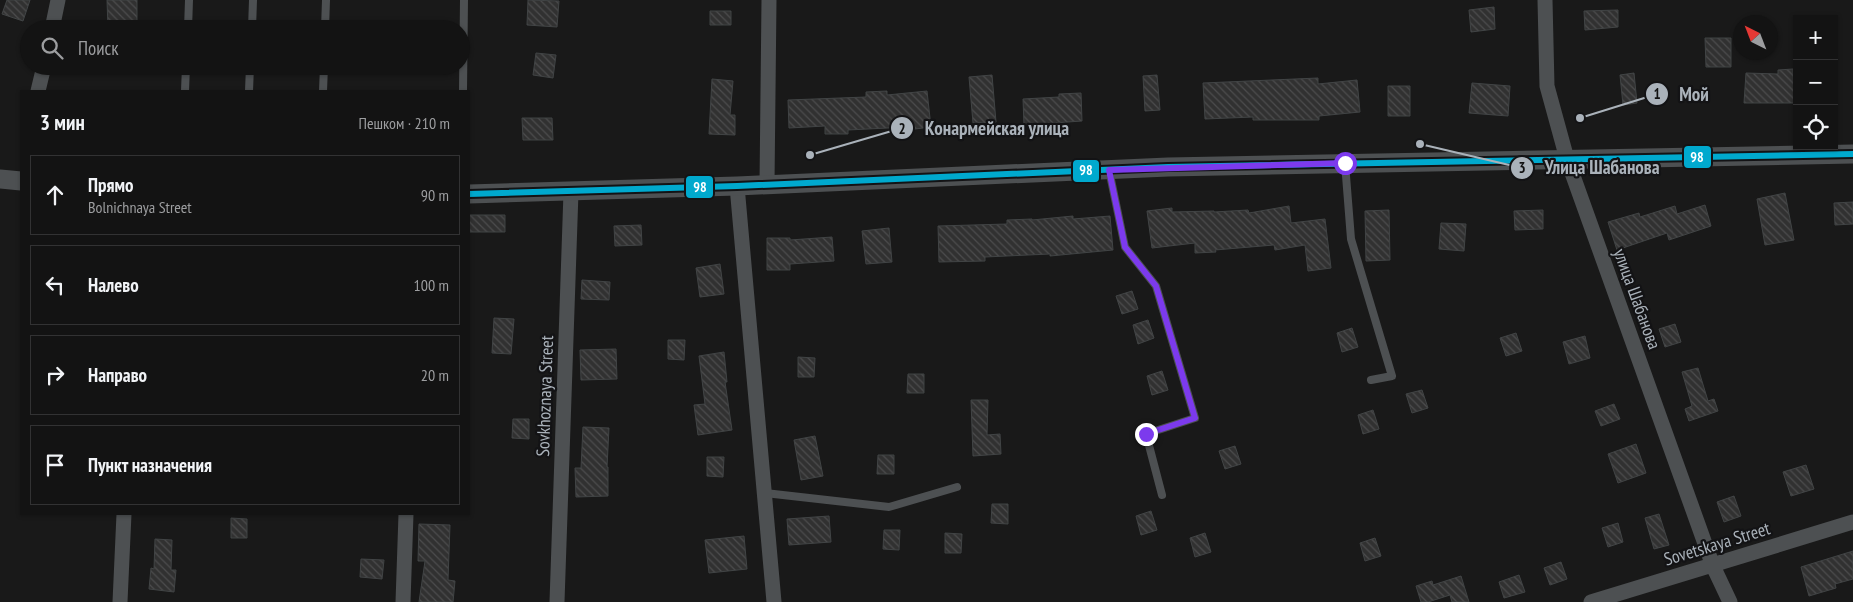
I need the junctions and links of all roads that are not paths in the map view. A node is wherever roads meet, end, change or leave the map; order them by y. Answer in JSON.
{"nodes":[{"id":1,"x":58,"y":0,"type":"edge"},
{"id":2,"x":189,"y":0,"type":"edge"},
{"id":3,"x":253,"y":0,"type":"edge"},
{"id":4,"x":326,"y":0,"type":"edge"},
{"id":5,"x":464,"y":0,"type":"edge"},
{"id":6,"x":770,"y":0,"type":"edge"},
{"id":7,"x":1545,"y":0,"type":"edge"},
{"id":8,"x":54,"y":20,"type":"edge"},
{"id":9,"x":188,"y":20,"type":"edge"},
{"id":10,"x":252,"y":20,"type":"edge"},
{"id":11,"x":325,"y":20,"type":"edge"},
{"id":12,"x":464,"y":20,"type":"edge"},
{"id":13,"x":42,"y":75,"type":"edge"},
{"id":14,"x":186,"y":75,"type":"edge"},
{"id":15,"x":250,"y":75,"type":"edge"},
{"id":16,"x":324,"y":75,"type":"edge"},
{"id":17,"x":463,"y":75,"type":"edge"},
{"id":18,"x":38,"y":90,"type":"edge"},
{"id":19,"x":185,"y":90,"type":"edge"},
{"id":20,"x":249,"y":90,"type":"edge"},
{"id":21,"x":323,"y":90,"type":"edge"},
{"id":22,"x":463,"y":90,"type":"edge"},
{"id":23,"x":1853,"y":154,"type":"edge"},
{"id":24,"x":1567,"y":158,"type":"junction"},
{"id":25,"x":1345,"y":163,"type":"junction"},
{"id":26,"x":1109,"y":170,"type":"junction"},
{"id":27,"x":0,"y":179,"type":"edge"},
{"id":28,"x":20,"y":181,"type":"edge"},
{"id":29,"x":767,"y":184,"type":"junction"},
{"id":30,"x":737,"y":186,"type":"junction"},
{"id":31,"x":571,"y":192,"type":"junction"},
{"id":32,"x":470,"y":194,"type":"edge"},
{"id":33,"x":1371,"y":380,"type":"dead end"},
{"id":34,"x":957,"y":487,"type":"dead end"},
{"id":35,"x":765,"y":493,"type":"junction"},
{"id":36,"x":1162,"y":495,"type":"dead end"},
{"id":37,"x":124,"y":515,"type":"edge"},
{"id":38,"x":406,"y":515,"type":"edge"},
{"id":39,"x":1853,"y":522,"type":"edge"},
{"id":40,"x":1712,"y":566,"type":"junction"},
{"id":41,"x":120,"y":602,"type":"edge"},
{"id":42,"x":403,"y":602,"type":"edge"},
{"id":43,"x":557,"y":602,"type":"edge"},
{"id":44,"x":774,"y":602,"type":"edge"},
{"id":45,"x":1591,"y":602,"type":"edge"},
{"id":46,"x":1730,"y":602,"type":"edge"}],
"edges":[{"from":1,"to":8,"type":"street"},
{"from":2,"to":9,"type":"lane"},
{"from":3,"to":10,"type":"lane"},
{"from":4,"to":11,"type":"lane"},
{"from":5,"to":12,"type":"lane"},
{"from":6,"to":29,"type":"street"},
{"from":7,"to":24,"type":"street","name":"улица Шабанова"},
{"from":13,"to":18,"type":"street"},
{"from":14,"to":19,"type":"lane"},
{"from":15,"to":20,"type":"lane"},
{"from":16,"to":21,"type":"lane"},
{"from":17,"to":22,"type":"lane"},
{"from":23,"to":24,"type":"street"},
{"from":24,"to":25,"type":"street"},
{"from":24,"to":40,"type":"street","name":"улица Шабанова"},
{"from":25,"to":26,"type":"street"},
{"from":25,"to":33,"type":"lane"},
{"from":26,"to":29,"type":"street"},
{"from":26,"to":36,"type":"lane"},
{"from":27,"to":28,"type":"street"},
{"from":29,"to":30,"type":"street"},
{"from":30,"to":31,"type":"street"},
{"from":30,"to":35,"type":"street"},
{"from":31,"to":32,"type":"street"},
{"from":31,"to":43,"type":"street","name":"Sovkhoznaya Street"},
{"from":34,"to":35,"type":"lane"},
{"from":35,"to":44,"type":"street"},
{"from":37,"to":41,"type":"street"},
{"from":38,"to":42,"type":"street"},
{"from":39,"to":40,"type":"street","name":"Sovetskaya Street"},
{"from":40,"to":45,"type":"street","name":"Sovetskaya Street"},
{"from":40,"to":46,"type":"street","name":"улица Шабанова"}]}
